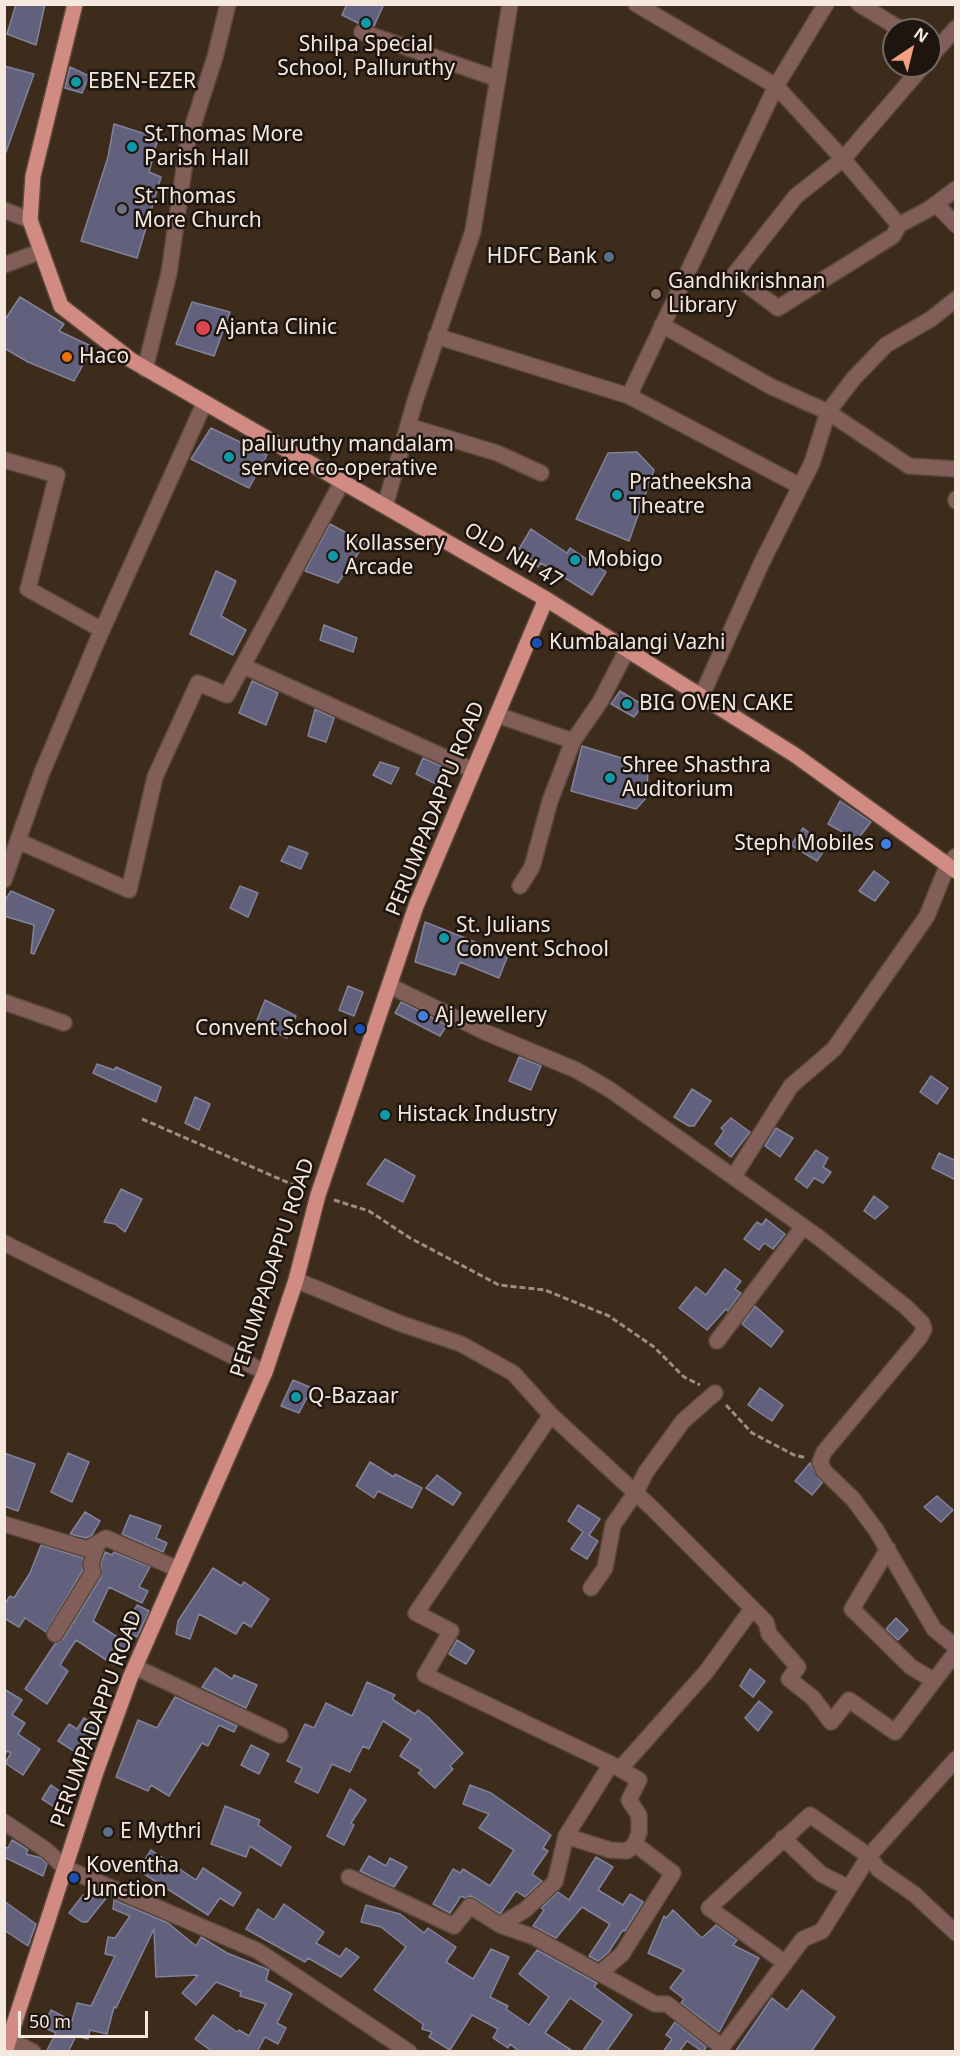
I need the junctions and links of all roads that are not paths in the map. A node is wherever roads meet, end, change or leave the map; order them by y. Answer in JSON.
{"nodes":[{"id":1,"x":75,"y":4,"type":"edge"},
{"id":2,"x":228,"y":4,"type":"edge"},
{"id":3,"x":510,"y":4,"type":"edge"},
{"id":4,"x":636,"y":4,"type":"edge"},
{"id":5,"x":826,"y":4,"type":"edge"},
{"id":6,"x":859,"y":4,"type":"edge"},
{"id":7,"x":883,"y":18,"type":"edge"},
{"id":8,"x":956,"y":28,"type":"edge"},
{"id":9,"x":362,"y":32,"type":"dead end"},
{"id":10,"x":942,"y":41,"type":"edge"},
{"id":11,"x":913,"y":78,"type":"edge"},
{"id":12,"x":498,"y":79,"type":"junction"},
{"id":13,"x":776,"y":86,"type":"junction"},
{"id":14,"x":843,"y":159,"type":"junction"},
{"id":15,"x":956,"y":189,"type":"edge"},
{"id":16,"x":936,"y":204,"type":"junction"},
{"id":17,"x":4,"y":210,"type":"edge"},
{"id":18,"x":30,"y":220,"type":"junction"},
{"id":19,"x":899,"y":225,"type":"junction"},
{"id":20,"x":956,"y":225,"type":"edge"},
{"id":21,"x":39,"y":252,"type":"junction"},
{"id":22,"x":4,"y":265,"type":"edge"},
{"id":23,"x":956,"y":299,"type":"edge"},
{"id":24,"x":662,"y":325,"type":"junction"},
{"id":25,"x":436,"y":336,"type":"junction"},
{"id":26,"x":145,"y":369,"type":"junction"},
{"id":27,"x":629,"y":396,"type":"junction"},
{"id":28,"x":204,"y":404,"type":"junction"},
{"id":29,"x":828,"y":412,"type":"junction"},
{"id":30,"x":408,"y":426,"type":"junction"},
{"id":31,"x":4,"y":460,"type":"edge"},
{"id":32,"x":956,"y":469,"type":"edge"},
{"id":33,"x":541,"y":473,"type":"dead end"},
{"id":34,"x":342,"y":482,"type":"junction"},
{"id":35,"x":800,"y":486,"type":"junction"},
{"id":36,"x":385,"y":506,"type":"junction"},
{"id":37,"x":546,"y":599,"type":"junction"},
{"id":38,"x":102,"y":630,"type":"junction"},
{"id":39,"x":627,"y":650,"type":"junction"},
{"id":40,"x":243,"y":666,"type":"junction"},
{"id":41,"x":701,"y":697,"type":"junction"},
{"id":42,"x":497,"y":715,"type":"junction"},
{"id":43,"x":573,"y":741,"type":"junction"},
{"id":44,"x":473,"y":770,"type":"junction"},
{"id":45,"x":18,"y":841,"type":"junction"},
{"id":46,"x":953,"y":864,"type":"edge"},
{"id":47,"x":4,"y":880,"type":"edge"},
{"id":48,"x":520,"y":886,"type":"dead end"},
{"id":49,"x":390,"y":986,"type":"junction"},
{"id":50,"x":4,"y":1002,"type":"edge"},
{"id":51,"x":64,"y":1023,"type":"dead end"},
{"id":52,"x":734,"y":1176,"type":"junction"},
{"id":53,"x":804,"y":1227,"type":"junction"},
{"id":54,"x":4,"y":1243,"type":"edge"},
{"id":55,"x":296,"y":1280,"type":"junction"},
{"id":56,"x":717,"y":1341,"type":"dead end"},
{"id":57,"x":265,"y":1372,"type":"junction"},
{"id":58,"x":715,"y":1393,"type":"road end"},
{"id":59,"x":550,"y":1415,"type":"junction"},
{"id":60,"x":636,"y":1492,"type":"junction"},
{"id":61,"x":4,"y":1524,"type":"edge"},
{"id":62,"x":98,"y":1543,"type":"junction"},
{"id":63,"x":888,"y":1549,"type":"junction"},
{"id":64,"x":178,"y":1569,"type":"junction"},
{"id":65,"x":591,"y":1588,"type":"dead end"},
{"id":66,"x":752,"y":1609,"type":"junction"},
{"id":67,"x":55,"y":1634,"type":"dead end"},
{"id":68,"x":956,"y":1647,"type":"edge"},
{"id":69,"x":956,"y":1652,"type":"edge"},
{"id":70,"x":135,"y":1667,"type":"junction"},
{"id":71,"x":933,"y":1680,"type":"junction"},
{"id":72,"x":280,"y":1735,"type":"dead end"},
{"id":73,"x":956,"y":1759,"type":"edge"},
{"id":74,"x":615,"y":1766,"type":"junction"},
{"id":75,"x":4,"y":1822,"type":"edge"},
{"id":76,"x":566,"y":1836,"type":"junction"},
{"id":77,"x":783,"y":1838,"type":"junction"},
{"id":78,"x":635,"y":1844,"type":"junction"},
{"id":79,"x":869,"y":1856,"type":"junction"},
{"id":80,"x":65,"y":1868,"type":"junction"},
{"id":81,"x":349,"y":1877,"type":"dead end"},
{"id":82,"x":849,"y":1888,"type":"junction"},
{"id":83,"x":500,"y":1925,"type":"junction"},
{"id":84,"x":956,"y":1933,"type":"edge"},
{"id":85,"x":784,"y":1962,"type":"junction"},
{"id":86,"x":601,"y":1972,"type":"junction"},
{"id":87,"x":7,"y":2045,"type":"edge"},
{"id":88,"x":33,"y":2052,"type":"edge"},
{"id":89,"x":409,"y":2052,"type":"edge"}],
"edges":[{"from":1,"to":18,"type":"main road","name":"OLD NH 47"},
{"from":2,"to":26,"type":"street"},
{"from":3,"to":12,"type":"street"},
{"from":4,"to":13,"type":"street"},
{"from":5,"to":13,"type":"street"},
{"from":6,"to":7,"type":"street"},
{"from":8,"to":10,"type":"street"},
{"from":9,"to":12,"type":"street"},
{"from":11,"to":14,"type":"street"},
{"from":12,"to":25,"type":"street"},
{"from":13,"to":14,"type":"street"},
{"from":13,"to":24,"type":"street"},
{"from":14,"to":19,"type":"street"},
{"from":14,"to":19,"type":"street"},
{"from":15,"to":16,"type":"street"},
{"from":16,"to":19,"type":"street"},
{"from":16,"to":20,"type":"street"},
{"from":17,"to":18,"type":"street"},
{"from":18,"to":21,"type":"main road","name":"OLD NH 47"},
{"from":21,"to":22,"type":"street"},
{"from":21,"to":26,"type":"main road","name":"OLD NH 47"},
{"from":23,"to":29,"type":"street"},
{"from":24,"to":27,"type":"street"},
{"from":24,"to":29,"type":"street"},
{"from":25,"to":27,"type":"street"},
{"from":25,"to":30,"type":"street"},
{"from":26,"to":28,"type":"main road","name":"OLD NH 47"},
{"from":27,"to":35,"type":"street"},
{"from":28,"to":34,"type":"main road","name":"OLD NH 47"},
{"from":28,"to":38,"type":"street"},
{"from":29,"to":32,"type":"street"},
{"from":29,"to":35,"type":"street"},
{"from":30,"to":33,"type":"street"},
{"from":30,"to":36,"type":"street"},
{"from":31,"to":38,"type":"street"},
{"from":34,"to":36,"type":"main road","name":"OLD NH 47"},
{"from":34,"to":40,"type":"street"},
{"from":35,"to":41,"type":"street"},
{"from":36,"to":37,"type":"main road","name":"OLD NH 47"},
{"from":37,"to":39,"type":"main road","name":"OLD NH 47"},
{"from":37,"to":42,"type":"main road","name":"PERUMPADAPPU ROAD"},
{"from":38,"to":45,"type":"street"},
{"from":39,"to":41,"type":"main road","name":"OLD NH 47"},
{"from":39,"to":43,"type":"street"},
{"from":40,"to":44,"type":"street"},
{"from":40,"to":45,"type":"street"},
{"from":41,"to":46,"type":"main road","name":"OLD NH 47"},
{"from":42,"to":43,"type":"street"},
{"from":42,"to":44,"type":"main road","name":"PERUMPADAPPU ROAD"},
{"from":43,"to":48,"type":"street"},
{"from":44,"to":49,"type":"main road","name":"PERUMPADAPPU ROAD"},
{"from":45,"to":47,"type":"street"},
{"from":46,"to":52,"type":"street"},
{"from":49,"to":52,"type":"street"},
{"from":49,"to":55,"type":"main road","name":"PERUMPADAPPU ROAD"},
{"from":50,"to":51,"type":"street"},
{"from":52,"to":53,"type":"street"},
{"from":53,"to":56,"type":"street"},
{"from":53,"to":63,"type":"street"},
{"from":54,"to":57,"type":"street"},
{"from":55,"to":57,"type":"main road","name":"PERUMPADAPPU ROAD"},
{"from":55,"to":59,"type":"street"},
{"from":57,"to":64,"type":"main road","name":"PERUMPADAPPU ROAD"},
{"from":58,"to":60,"type":"street"},
{"from":59,"to":60,"type":"street"},
{"from":59,"to":74,"type":"street"},
{"from":60,"to":65,"type":"street"},
{"from":60,"to":66,"type":"street"},
{"from":61,"to":62,"type":"street"},
{"from":62,"to":64,"type":"street"},
{"from":62,"to":67,"type":"street"},
{"from":63,"to":68,"type":"street"},
{"from":63,"to":71,"type":"street"},
{"from":64,"to":70,"type":"main road","name":"PERUMPADAPPU ROAD"},
{"from":66,"to":71,"type":"street"},
{"from":66,"to":74,"type":"street"},
{"from":69,"to":71,"type":"street"},
{"from":70,"to":72,"type":"street"},
{"from":70,"to":80,"type":"main road","name":"PERUMPADAPPU ROAD"},
{"from":73,"to":79,"type":"street"},
{"from":74,"to":76,"type":"street"},
{"from":74,"to":78,"type":"street"},
{"from":75,"to":80,"type":"street"},
{"from":76,"to":78,"type":"street"},
{"from":76,"to":83,"type":"street"},
{"from":77,"to":79,"type":"street"},
{"from":77,"to":82,"type":"street"},
{"from":77,"to":85,"type":"street"},
{"from":78,"to":86,"type":"street"},
{"from":79,"to":82,"type":"street"},
{"from":79,"to":84,"type":"street"},
{"from":80,"to":87,"type":"main road","name":"PERUMPADAPPU ROAD"},
{"from":80,"to":89,"type":"street"},
{"from":81,"to":83,"type":"street"},
{"from":82,"to":85,"type":"street"},
{"from":83,"to":86,"type":"street"},
{"from":85,"to":86,"type":"street"},
{"from":87,"to":88,"type":"street"}]}
